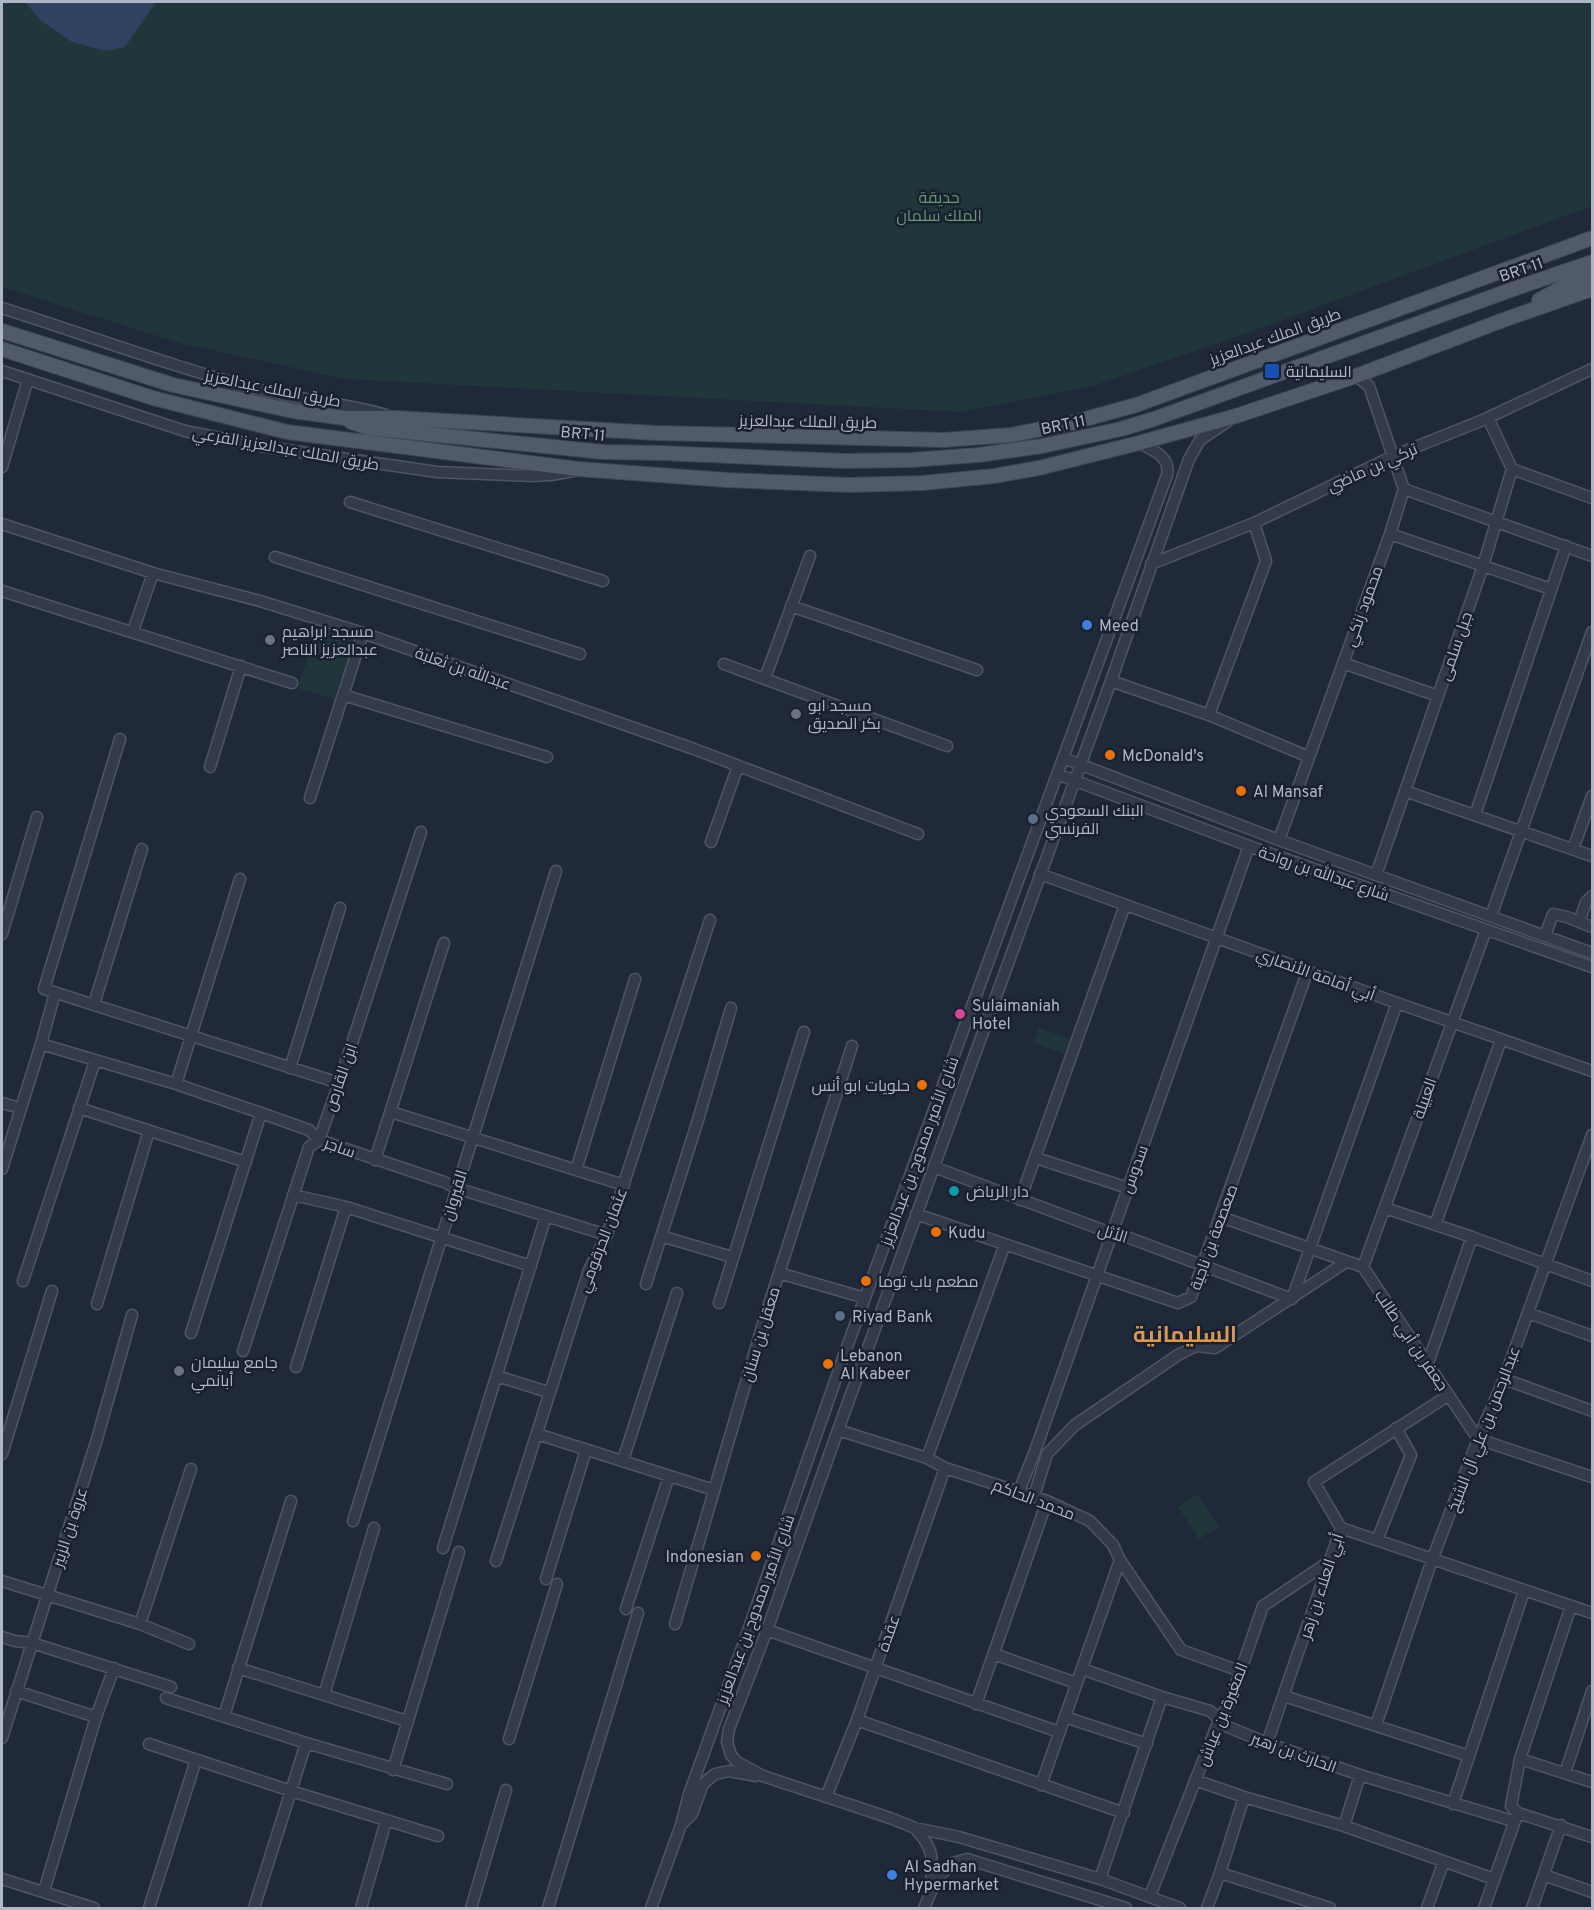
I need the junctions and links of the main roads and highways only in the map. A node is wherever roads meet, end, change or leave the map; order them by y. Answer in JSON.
{"nodes":[{"id":1,"x":1593,"y":238,"type":"edge"},
{"id":2,"x":1593,"y":247,"type":"edge"},
{"id":3,"x":1593,"y":262,"type":"edge"},
{"id":4,"x":1496,"y":274,"type":"junction"},
{"id":5,"x":1593,"y":276,"type":"edge"},
{"id":6,"x":1593,"y":289,"type":"edge"},
{"id":7,"x":1506,"y":319,"type":"junction"},
{"id":8,"x":2,"y":331,"type":"edge"},
{"id":9,"x":2,"y":349,"type":"edge"},
{"id":10,"x":344,"y":418,"type":"junction"},
{"id":11,"x":512,"y":443,"type":"junction"},
{"id":12,"x":414,"y":450,"type":"junction"}],
"edges":[{"from":1,"to":4,"type":"main road","name":"طريق الملك عبدالعزيز"},
{"from":2,"to":4,"type":"main road"},
{"from":3,"to":11,"type":"main road","name":"BRT 11"},
{"from":4,"to":10,"type":"main road","name":"طريق الملك عبدالعزيز"},
{"from":5,"to":7,"type":"main road"},
{"from":6,"to":7,"type":"main road"},
{"from":7,"to":12,"type":"main road"},
{"from":8,"to":10,"type":"main road","name":"طريق الملك عبدالعزيز"},
{"from":9,"to":12,"type":"main road"},
{"from":10,"to":11,"type":"main road","name":"BRT 11"},
{"from":11,"to":12,"type":"main road","name":"BRT 11"}]}
